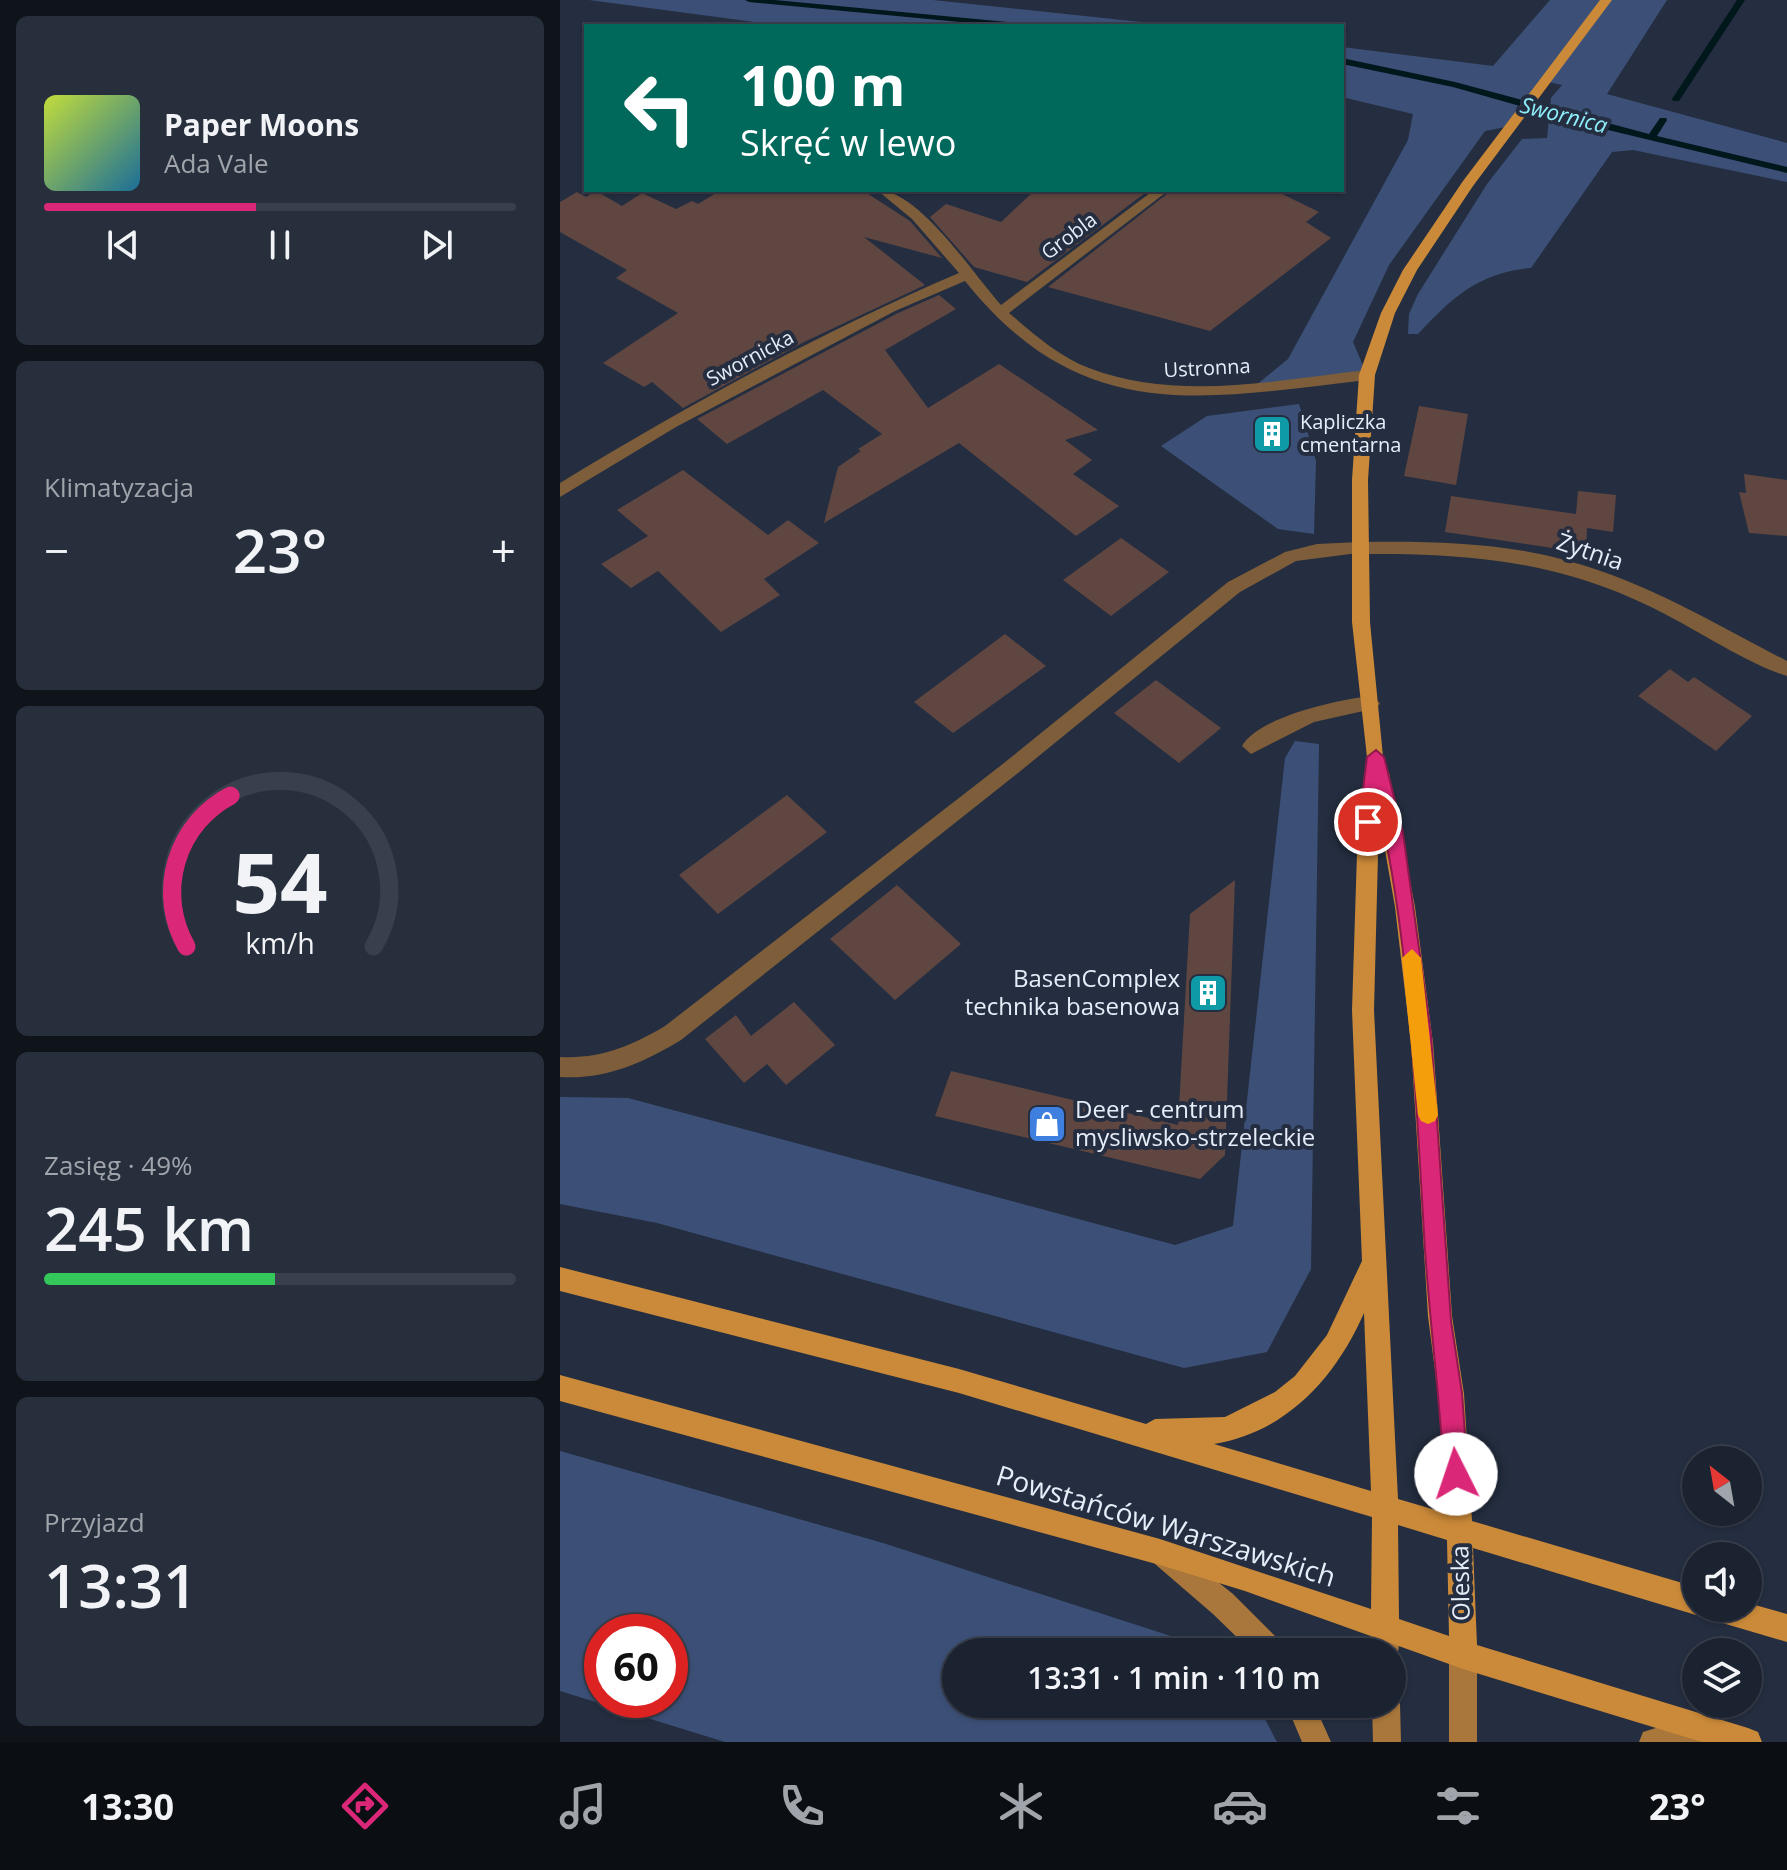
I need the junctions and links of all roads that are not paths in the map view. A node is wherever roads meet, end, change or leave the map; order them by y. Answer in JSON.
{"nodes":[{"id":1,"x":1606,"y":0,"type":"edge"},
{"id":2,"x":887,"y":192,"type":"edge"},
{"id":3,"x":1159,"y":192,"type":"edge"},
{"id":4,"x":967,"y":275,"type":"junction"},
{"id":5,"x":1000,"y":313,"type":"junction"},
{"id":6,"x":1367,"y":375,"type":"junction"},
{"id":7,"x":560,"y":491,"type":"edge"},
{"id":8,"x":1360,"y":548,"type":"junction"},
{"id":9,"x":1787,"y":669,"type":"edge"},
{"id":10,"x":1371,"y":703,"type":"junction"},
{"id":11,"x":1251,"y":746,"type":"dead end"},
{"id":12,"x":1376,"y":757,"type":"junction"},
{"id":13,"x":560,"y":1067,"type":"edge"},
{"id":14,"x":1374,"y":1258,"type":"junction"},
{"id":15,"x":560,"y":1279,"type":"edge"},
{"id":16,"x":560,"y":1388,"type":"edge"},
{"id":17,"x":1131,"y":1432,"type":"junction"},
{"id":18,"x":1385,"y":1507,"type":"junction"},
{"id":19,"x":1460,"y":1529,"type":"junction"},
{"id":20,"x":1160,"y":1552,"type":"junction"},
{"id":21,"x":1682,"y":1597,"type":"edge"},
{"id":22,"x":1762,"y":1621,"type":"edge"},
{"id":23,"x":1787,"y":1628,"type":"edge"},
{"id":24,"x":1257,"y":1638,"type":"edge"},
{"id":25,"x":1378,"y":1638,"type":"edge"},
{"id":26,"x":1385,"y":1638,"type":"edge"},
{"id":27,"x":1406,"y":1645,"type":"edge"},
{"id":28,"x":1463,"y":1655,"type":"junction"},
{"id":29,"x":1306,"y":1718,"type":"edge"},
{"id":30,"x":1386,"y":1718,"type":"edge"},
{"id":31,"x":1700,"y":1728,"type":"junction"},
{"id":32,"x":1317,"y":1742,"type":"edge"},
{"id":33,"x":1387,"y":1742,"type":"edge"},
{"id":34,"x":1463,"y":1742,"type":"edge"},
{"id":35,"x":1653,"y":1742,"type":"edge"},
{"id":36,"x":1748,"y":1742,"type":"edge"}],
"edges":[{"from":1,"to":6,"type":"main road"},
{"from":2,"to":4,"type":"street","name":"Ustronna"},
{"from":3,"to":5,"type":"street","name":"Grobla"},
{"from":4,"to":5,"type":"street","name":"Ustronna"},
{"from":4,"to":7,"type":"street","name":"Swornicka"},
{"from":5,"to":6,"type":"street","name":"Ustronna"},
{"from":6,"to":8,"type":"main road"},
{"from":8,"to":9,"type":"street","name":"Żytnia"},
{"from":8,"to":10,"type":"main road"},
{"from":8,"to":13,"type":"street","name":"Żytnia"},
{"from":10,"to":11,"type":"street"},
{"from":10,"to":12,"type":"main road"},
{"from":12,"to":14,"type":"main road"},
{"from":12,"to":19,"type":"main road","name":"Oleska"},
{"from":14,"to":17,"type":"main road"},
{"from":14,"to":18,"type":"main road"},
{"from":15,"to":17,"type":"main road"},
{"from":16,"to":20,"type":"main road","name":"Powstańców Warszawskich"},
{"from":17,"to":18,"type":"main road"},
{"from":18,"to":19,"type":"main road"},
{"from":18,"to":26,"type":"main road"},
{"from":19,"to":21,"type":"main road"},
{"from":19,"to":28,"type":"main road","name":"Oleska"},
{"from":20,"to":24,"type":"main road"},
{"from":20,"to":25,"type":"main road","name":"Powstańców Warszawskich"},
{"from":22,"to":23,"type":"main road"},
{"from":27,"to":28,"type":"main road","name":"Powstańców Warszawskich"},
{"from":28,"to":31,"type":"main road","name":"Powstańców Warszawskich"},
{"from":28,"to":34,"type":"main road","name":"Oleska"},
{"from":29,"to":32,"type":"main road"},
{"from":30,"to":33,"type":"main road"},
{"from":31,"to":35,"type":"main road"},
{"from":31,"to":36,"type":"main road","name":"Powstańców Warszawskich"}]}
